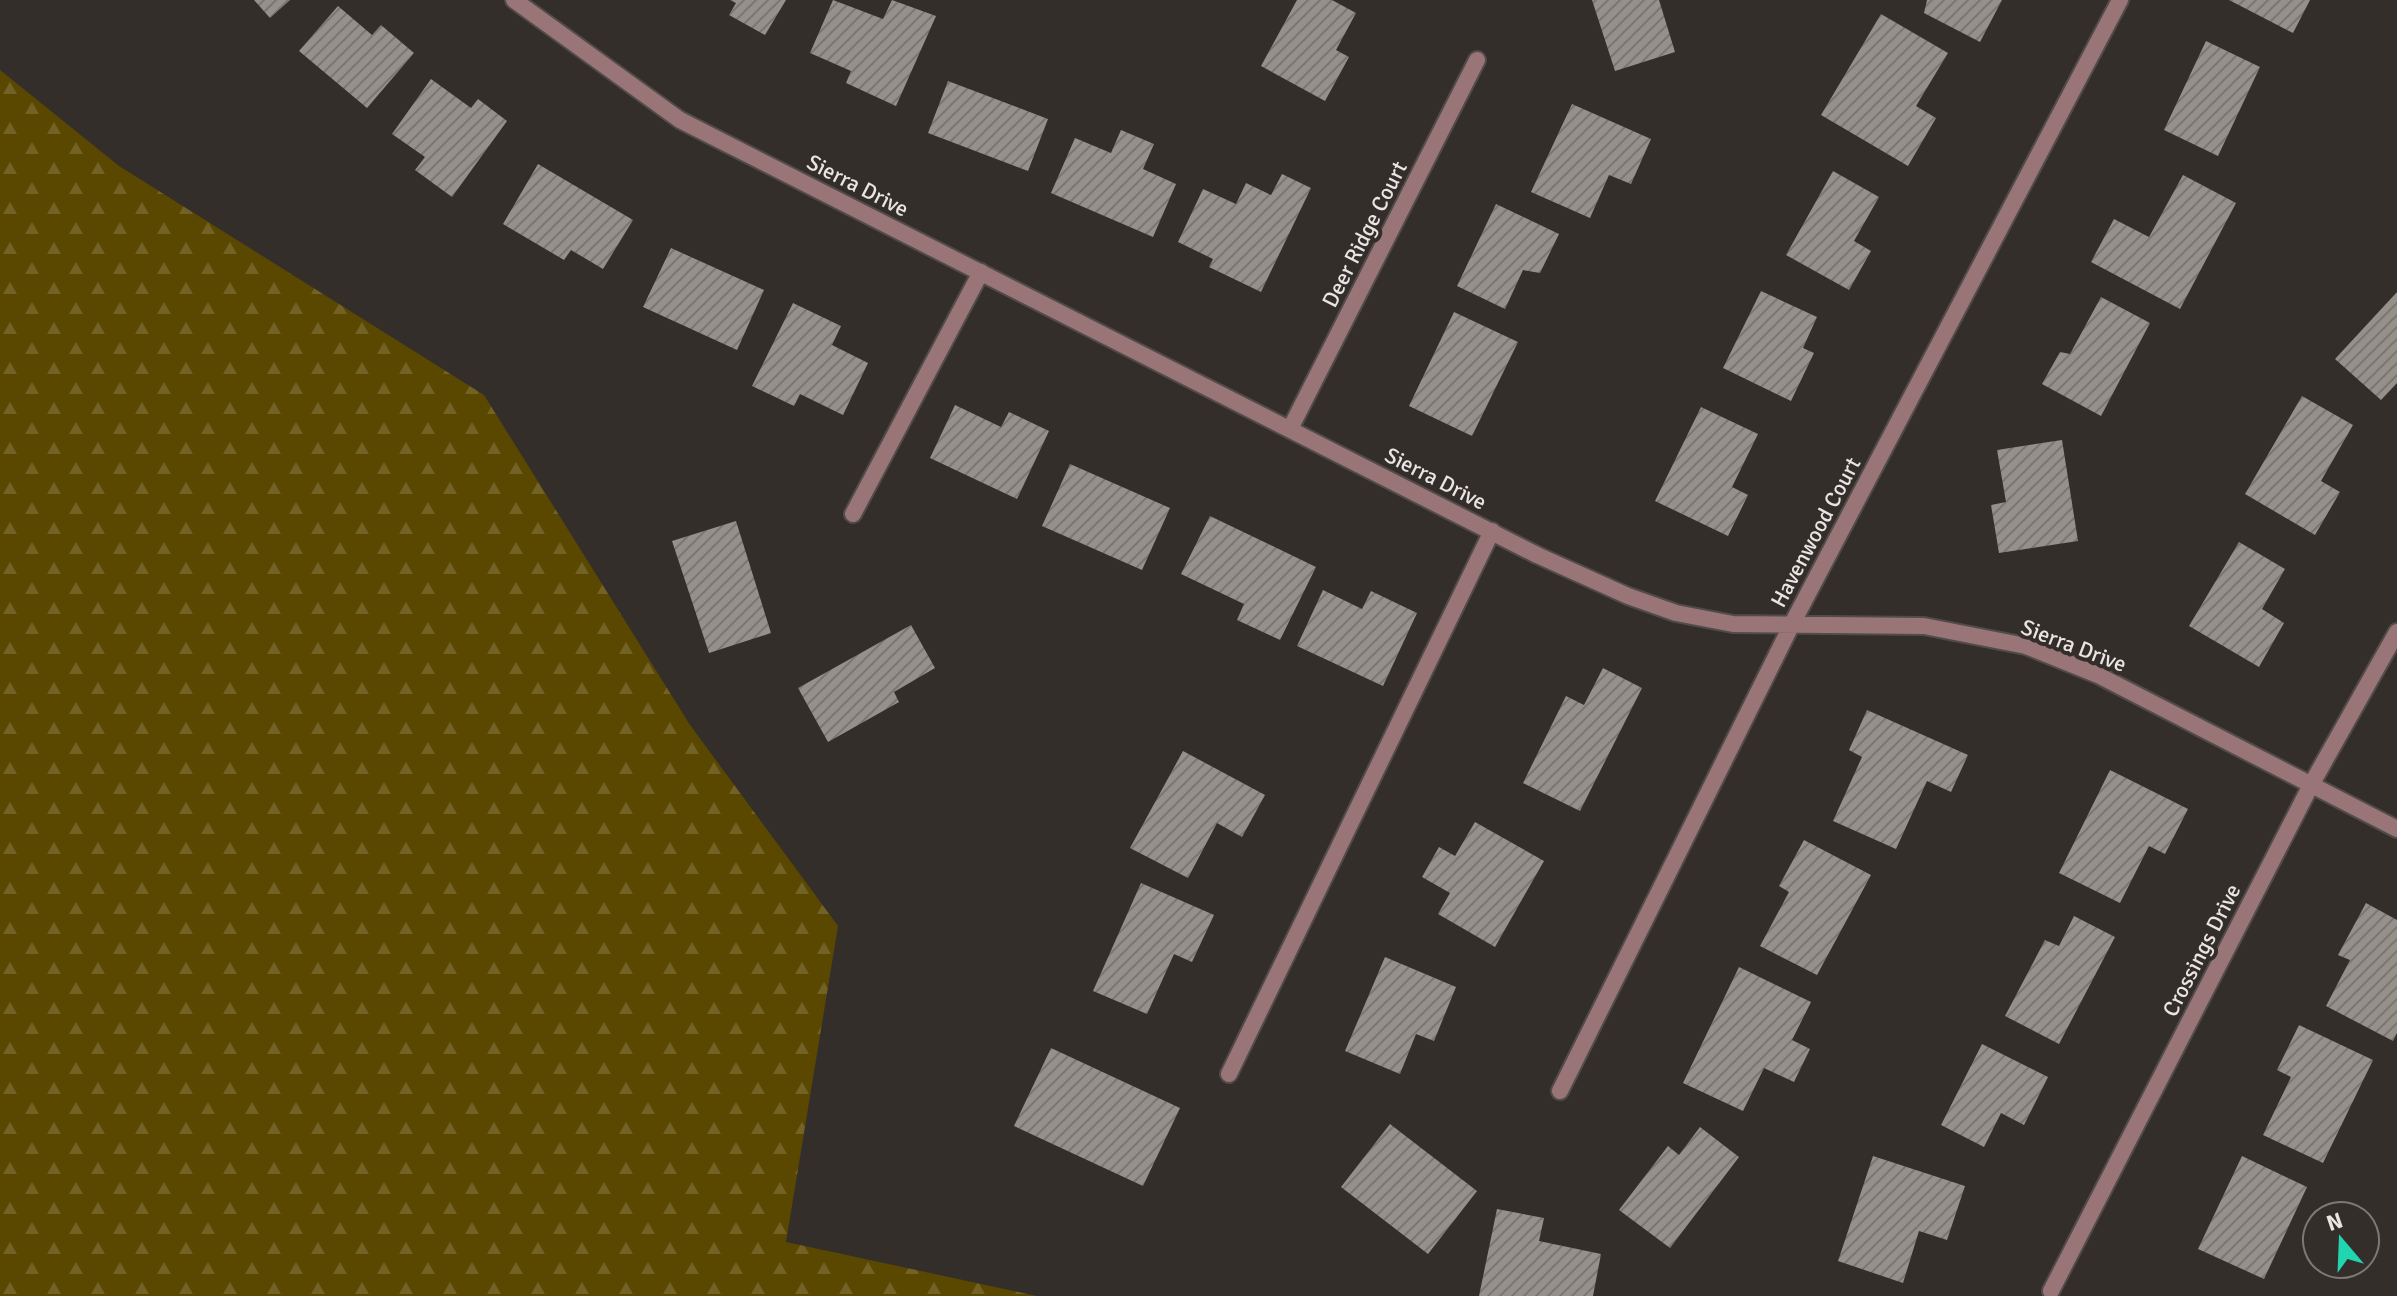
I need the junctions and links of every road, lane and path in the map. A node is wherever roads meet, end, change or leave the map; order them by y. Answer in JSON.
{"nodes":[{"id":1,"x":514,"y":0,"type":"edge"},
{"id":2,"x":2120,"y":0,"type":"edge"},
{"id":3,"x":1477,"y":60,"type":"dead end"},
{"id":4,"x":981,"y":272,"type":"junction"},
{"id":5,"x":1290,"y":429,"type":"junction"},
{"id":6,"x":853,"y":514,"type":"dead end"},
{"id":7,"x":1492,"y":531,"type":"junction"},
{"id":8,"x":1792,"y":624,"type":"junction"},
{"id":9,"x":2397,"y":632,"type":"edge"},
{"id":10,"x":2311,"y":785,"type":"junction"},
{"id":11,"x":2397,"y":829,"type":"edge"},
{"id":12,"x":1229,"y":1074,"type":"dead end"},
{"id":13,"x":1560,"y":1091,"type":"dead end"},
{"id":14,"x":2051,"y":1291,"type":"dead end"}],
"edges":[{"from":1,"to":4,"type":"street","name":"Sierra Drive"},
{"from":2,"to":8,"type":"street","name":"Havenwood Court"},
{"from":3,"to":5,"type":"street","name":"Deer Ridge Court"},
{"from":4,"to":5,"type":"street","name":"Sierra Drive"},
{"from":4,"to":6,"type":"street"},
{"from":5,"to":7,"type":"street","name":"Sierra Drive"},
{"from":7,"to":8,"type":"street","name":"Sierra Drive"},
{"from":7,"to":12,"type":"street"},
{"from":8,"to":10,"type":"street","name":"Sierra Drive"},
{"from":8,"to":13,"type":"street","name":"Havenwood Court"},
{"from":9,"to":10,"type":"street","name":"Crossings Drive"},
{"from":10,"to":11,"type":"street","name":"Sierra Drive"},
{"from":10,"to":14,"type":"street","name":"Crossings Drive"}]}
